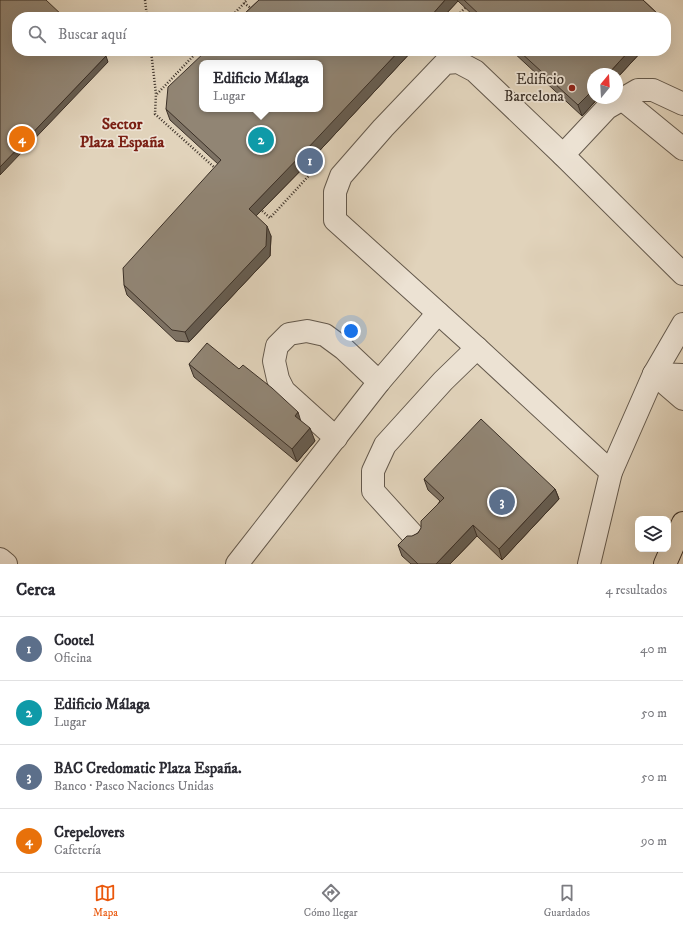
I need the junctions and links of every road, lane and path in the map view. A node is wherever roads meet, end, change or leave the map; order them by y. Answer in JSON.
{"nodes":[{"id":1,"x":144,"y":0,"type":"edge"},
{"id":2,"x":247,"y":0,"type":"edge"},
{"id":3,"x":244,"y":3,"type":"junction"},
{"id":4,"x":467,"y":6,"type":"edge"},
{"id":5,"x":254,"y":10,"type":"edge"},
{"id":6,"x":146,"y":12,"type":"edge"},
{"id":7,"x":236,"y":12,"type":"edge"},
{"id":8,"x":461,"y":12,"type":"edge"},
{"id":9,"x":152,"y":56,"type":"edge"},
{"id":10,"x":193,"y":56,"type":"edge"},
{"id":11,"x":156,"y":94,"type":"junction"},
{"id":12,"x":623,"y":98,"type":"edge"},
{"id":13,"x":623,"y":99,"type":"edge"},
{"id":14,"x":613,"y":104,"type":"edge"},
{"id":15,"x":683,"y":104,"type":"edge"},
{"id":16,"x":683,"y":149,"type":"edge"},
{"id":17,"x":563,"y":155,"type":"junction"},
{"id":18,"x":317,"y":167,"type":"dead end"},
{"id":19,"x":218,"y":172,"type":"edge"},
{"id":20,"x":258,"y":208,"type":"edge"},
{"id":21,"x":683,"y":274,"type":"edge"},
{"id":22,"x":438,"y":313,"type":"junction"},
{"id":23,"x":683,"y":324,"type":"edge"},
{"id":24,"x":477,"y":348,"type":"junction"},
{"id":25,"x":654,"y":374,"type":"junction"},
{"id":26,"x":683,"y":375,"type":"edge"},
{"id":27,"x":378,"y":382,"type":"junction"},
{"id":28,"x":683,"y":399,"type":"edge"},
{"id":29,"x":336,"y":438,"type":"junction"},
{"id":30,"x":610,"y":472,"type":"junction"},
{"id":31,"x":683,"y":522,"type":"edge"},
{"id":32,"x":413,"y":535,"type":"edge"},
{"id":33,"x":0,"y":559,"type":"edge"},
{"id":34,"x":6,"y":564,"type":"edge"},
{"id":35,"x":237,"y":564,"type":"edge"},
{"id":36,"x":590,"y":564,"type":"edge"},
{"id":37,"x":665,"y":564,"type":"edge"}],
"edges":[{"from":1,"to":6,"type":"path"},
{"from":2,"to":3,"type":"path"},
{"from":3,"to":5,"type":"path"},
{"from":3,"to":7,"type":"path"},
{"from":4,"to":8,"type":"path"},
{"from":9,"to":11,"type":"path"},
{"from":10,"to":11,"type":"path"},
{"from":11,"to":19,"type":"path"},
{"from":12,"to":15,"type":"street"},
{"from":13,"to":16,"type":"street"},
{"from":14,"to":17,"type":"street"},
{"from":17,"to":21,"type":"street"},
{"from":17,"to":22,"type":"street"},
{"from":18,"to":20,"type":"path"},
{"from":22,"to":24,"type":"street"},
{"from":22,"to":27,"type":"street"},
{"from":23,"to":25,"type":"street"},
{"from":24,"to":30,"type":"street"},
{"from":24,"to":32,"type":"street"},
{"from":25,"to":26,"type":"street"},
{"from":25,"to":28,"type":"street"},
{"from":25,"to":30,"type":"street"},
{"from":27,"to":29,"type":"street"},
{"from":27,"to":29,"type":"street"},
{"from":29,"to":35,"type":"street"},
{"from":30,"to":36,"type":"street"},
{"from":31,"to":37,"type":"main road"},
{"from":33,"to":34,"type":"street"}]}
